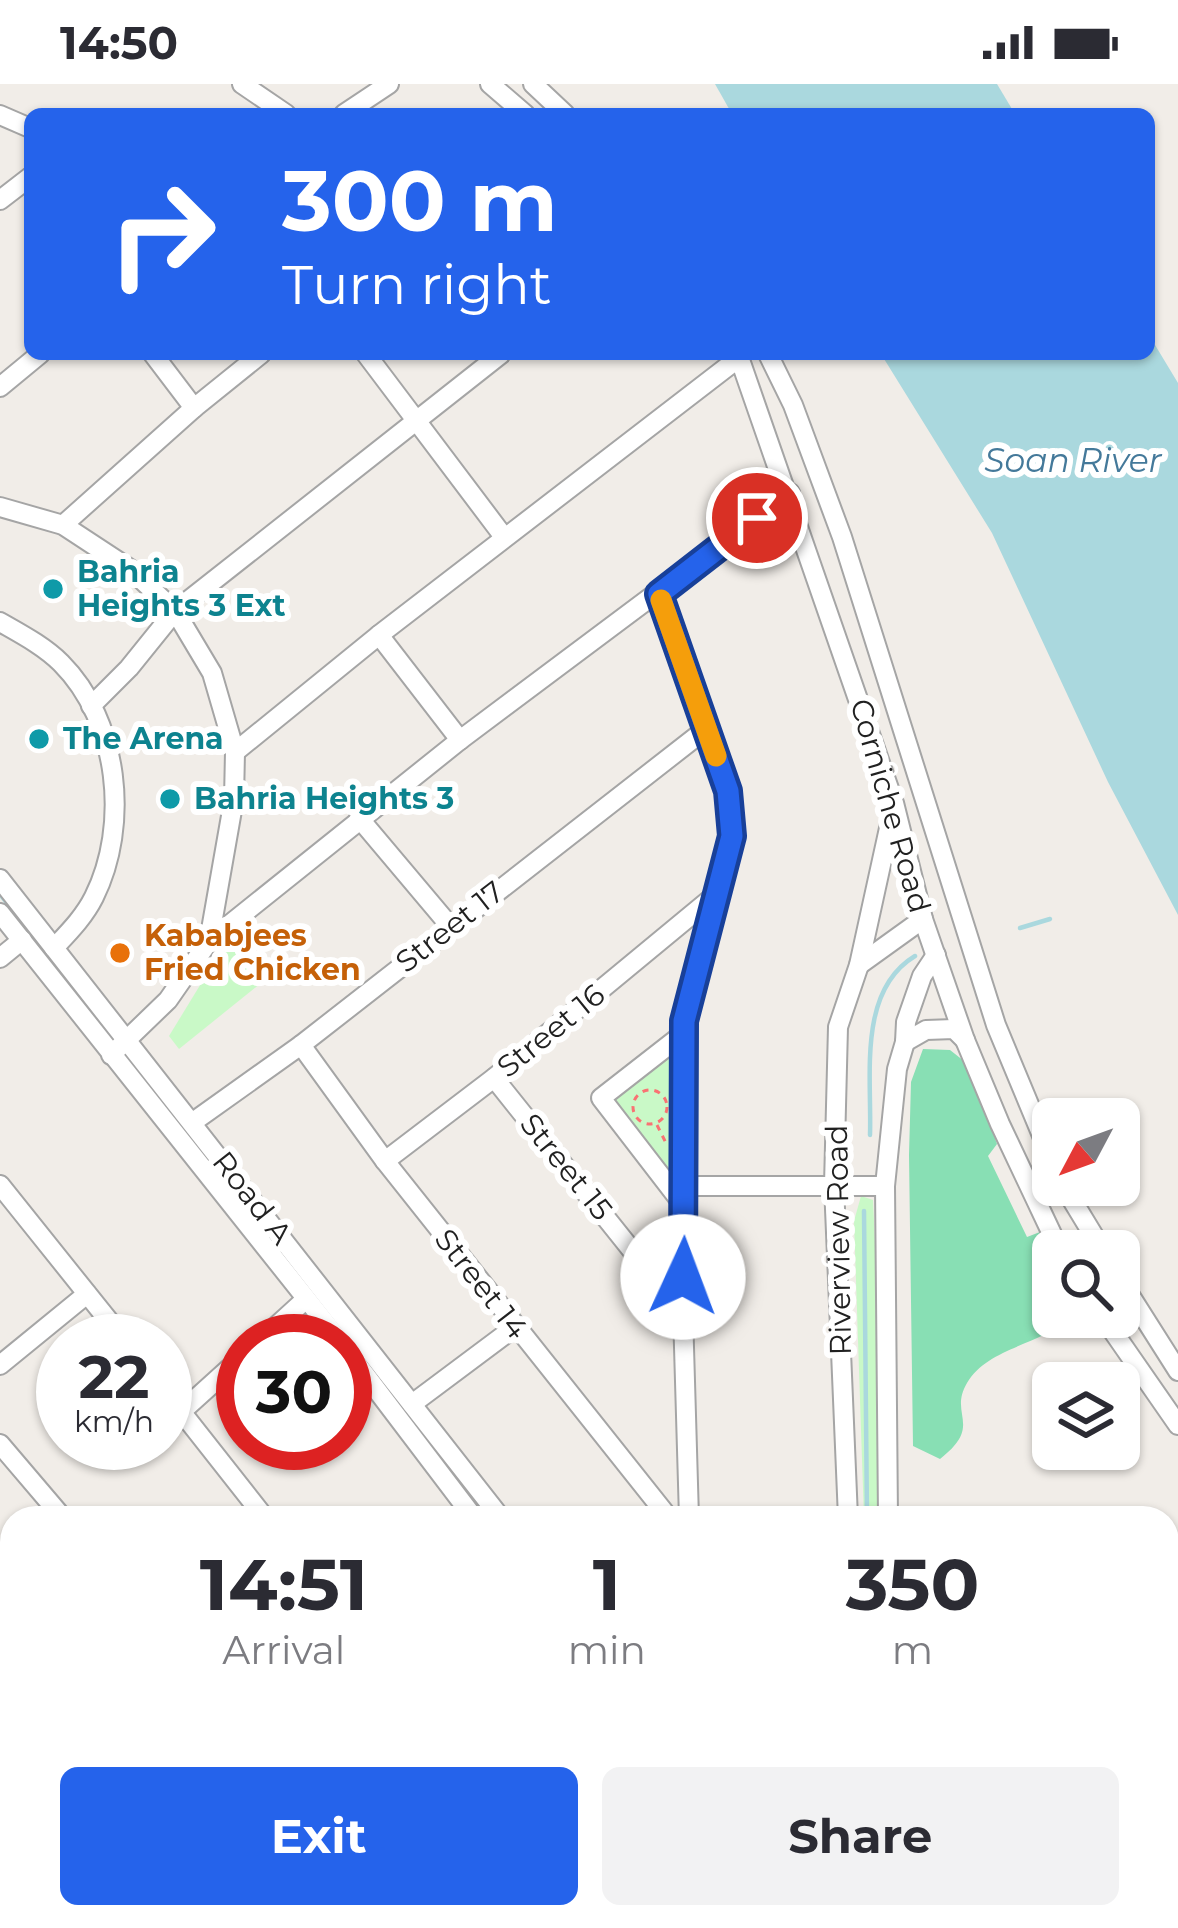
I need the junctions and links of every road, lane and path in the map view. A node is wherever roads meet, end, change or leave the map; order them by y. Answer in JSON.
{"nodes":[{"id":1,"x":242,"y":84,"type":"edge"},
{"id":2,"x":389,"y":84,"type":"edge"},
{"id":3,"x":490,"y":84,"type":"edge"},
{"id":4,"x":532,"y":84,"type":"edge"},
{"id":5,"x":277,"y":108,"type":"edge"},
{"id":6,"x":353,"y":108,"type":"edge"},
{"id":7,"x":518,"y":108,"type":"edge"},
{"id":8,"x":558,"y":108,"type":"edge"},
{"id":9,"x":24,"y":182,"type":"edge"},
{"id":10,"x":0,"y":200,"type":"edge"},
{"id":11,"x":33,"y":360,"type":"edge"},
{"id":12,"x":158,"y":360,"type":"edge"},
{"id":13,"x":254,"y":360,"type":"edge"},
{"id":14,"x":371,"y":360,"type":"edge"},
{"id":15,"x":493,"y":360,"type":"edge"},
{"id":16,"x":735,"y":360,"type":"edge"},
{"id":17,"x":741,"y":360,"type":"edge"},
{"id":18,"x":771,"y":360,"type":"edge"},
{"id":19,"x":0,"y":387,"type":"edge"},
{"id":20,"x":194,"y":408,"type":"junction"},
{"id":21,"x":414,"y":420,"type":"junction"},
{"id":22,"x":790,"y":493,"type":"junction"},
{"id":23,"x":0,"y":507,"type":"edge"},
{"id":24,"x":63,"y":525,"type":"junction"},
{"id":25,"x":841,"y":533,"type":"junction"},
{"id":26,"x":505,"y":537,"type":"junction"},
{"id":27,"x":810,"y":553,"type":"junction"},
{"id":28,"x":659,"y":594,"type":"junction"},
{"id":29,"x":175,"y":611,"type":"junction"},
{"id":30,"x":0,"y":622,"type":"edge"},
{"id":31,"x":379,"y":635,"type":"junction"},
{"id":32,"x":91,"y":706,"type":"junction"},
{"id":33,"x":706,"y":729,"type":"junction"},
{"id":34,"x":460,"y":740,"type":"junction"},
{"id":35,"x":235,"y":752,"type":"junction"},
{"id":36,"x":894,"y":802,"type":"junction"},
{"id":37,"x":359,"y":818,"type":"junction"},
{"id":38,"x":0,"y":879,"type":"edge"},
{"id":39,"x":713,"y":897,"type":"junction"},
{"id":40,"x":0,"y":913,"type":"edge"},
{"id":41,"x":923,"y":919,"type":"junction"},
{"id":42,"x":450,"y":926,"type":"junction"},
{"id":43,"x":22,"y":940,"type":"junction"},
{"id":44,"x":209,"y":941,"type":"junction"},
{"id":45,"x":54,"y":948,"type":"junction"},
{"id":46,"x":936,"y":956,"type":"junction"},
{"id":47,"x":0,"y":958,"type":"edge"},
{"id":48,"x":859,"y":965,"type":"junction"},
{"id":49,"x":683,"y":1034,"type":"junction"},
{"id":50,"x":125,"y":1039,"type":"junction"},
{"id":51,"x":965,"y":1040,"type":"junction"},
{"id":52,"x":905,"y":1042,"type":"junction"},
{"id":53,"x":301,"y":1045,"type":"junction"},
{"id":54,"x":112,"y":1055,"type":"junction"},
{"id":55,"x":494,"y":1078,"type":"junction"},
{"id":56,"x":1032,"y":1112,"type":"edge"},
{"id":57,"x":193,"y":1122,"type":"junction"},
{"id":58,"x":651,"y":1125,"type":"joint"},
{"id":59,"x":385,"y":1162,"type":"junction"},
{"id":60,"x":0,"y":1185,"type":"edge"},
{"id":61,"x":834,"y":1185,"type":"junction"},
{"id":62,"x":686,"y":1186,"type":"junction"},
{"id":63,"x":885,"y":1186,"type":"junction"},
{"id":64,"x":686,"y":1207,"type":"junction"},
{"id":65,"x":1050,"y":1230,"type":"edge"},
{"id":66,"x":87,"y":1294,"type":"junction"},
{"id":67,"x":306,"y":1300,"type":"junction"},
{"id":68,"x":1140,"y":1312,"type":"edge"},
{"id":69,"x":682,"y":1313,"type":"junction"},
{"id":70,"x":103,"y":1314,"type":"edge"},
{"id":71,"x":290,"y":1314,"type":"edge"},
{"id":72,"x":317,"y":1314,"type":"edge"},
{"id":73,"x":1144,"y":1319,"type":"junction"},
{"id":74,"x":1140,"y":1322,"type":"edge"},
{"id":75,"x":515,"y":1327,"type":"junction"},
{"id":76,"x":1117,"y":1338,"type":"edge"},
{"id":77,"x":0,"y":1365,"type":"edge"},
{"id":78,"x":1178,"y":1371,"type":"edge"},
{"id":79,"x":216,"y":1380,"type":"edge"},
{"id":80,"x":372,"y":1384,"type":"edge"},
{"id":81,"x":192,"y":1402,"type":"edge"},
{"id":82,"x":412,"y":1404,"type":"junction"},
{"id":83,"x":1178,"y":1425,"type":"edge"},
{"id":84,"x":192,"y":1426,"type":"edge"},
{"id":85,"x":0,"y":1444,"type":"edge"},
{"id":86,"x":53,"y":1506,"type":"edge"},
{"id":87,"x":255,"y":1506,"type":"edge"},
{"id":88,"x":465,"y":1506,"type":"edge"},
{"id":89,"x":492,"y":1506,"type":"edge"},
{"id":90,"x":659,"y":1506,"type":"edge"},
{"id":91,"x":689,"y":1506,"type":"edge"},
{"id":92,"x":847,"y":1506,"type":"edge"},
{"id":93,"x":888,"y":1506,"type":"edge"}],
"edges":[{"from":1,"to":5,"type":"street"},
{"from":2,"to":6,"type":"street"},
{"from":3,"to":7,"type":"street"},
{"from":4,"to":8,"type":"street"},
{"from":9,"to":10,"type":"street"},
{"from":11,"to":19,"type":"street"},
{"from":12,"to":20,"type":"street"},
{"from":13,"to":20,"type":"street"},
{"from":14,"to":21,"type":"street"},
{"from":15,"to":21,"type":"street"},
{"from":16,"to":26,"type":"street"},
{"from":17,"to":22,"type":"street","name":"Corniche Road"},
{"from":18,"to":25,"type":"street"},
{"from":20,"to":24,"type":"street"},
{"from":21,"to":26,"type":"street"},
{"from":21,"to":29,"type":"street"},
{"from":22,"to":27,"type":"street","name":"Corniche Road"},
{"from":22,"to":28,"type":"street"},
{"from":23,"to":24,"type":"street"},
{"from":24,"to":29,"type":"street"},
{"from":25,"to":27,"type":"street"},
{"from":25,"to":56,"type":"street"},
{"from":26,"to":31,"type":"street"},
{"from":27,"to":36,"type":"street","name":"Corniche Road"},
{"from":28,"to":33,"type":"street"},
{"from":28,"to":34,"type":"street"},
{"from":29,"to":32,"type":"street"},
{"from":29,"to":35,"type":"street"},
{"from":30,"to":32,"type":"street"},
{"from":31,"to":34,"type":"street"},
{"from":31,"to":35,"type":"street"},
{"from":32,"to":45,"type":"street"},
{"from":33,"to":39,"type":"street"},
{"from":33,"to":42,"type":"street","name":"Street 17"},
{"from":34,"to":37,"type":"street"},
{"from":35,"to":44,"type":"street"},
{"from":36,"to":41,"type":"street","name":"Corniche Road"},
{"from":36,"to":48,"type":"street","name":"Riverview Road"},
{"from":37,"to":42,"type":"street"},
{"from":37,"to":44,"type":"street"},
{"from":38,"to":45,"type":"street","name":"Road A"},
{"from":39,"to":49,"type":"street"},
{"from":39,"to":55,"type":"street","name":"Street 16"},
{"from":40,"to":43,"type":"street","name":"Road A"},
{"from":41,"to":46,"type":"street","name":"Corniche Road"},
{"from":41,"to":48,"type":"street"},
{"from":42,"to":53,"type":"street","name":"Street 17"},
{"from":43,"to":47,"type":"street"},
{"from":43,"to":54,"type":"street","name":"Road A"},
{"from":44,"to":50,"type":"street"},
{"from":45,"to":50,"type":"street","name":"Road A"},
{"from":46,"to":51,"type":"street","name":"Corniche Road"},
{"from":46,"to":52,"type":"street","name":"Riverview Road"},
{"from":48,"to":61,"type":"street","name":"Riverview Road"},
{"from":49,"to":62,"type":"street"},
{"from":49,"to":64,"type":"street"},
{"from":50,"to":54,"type":"street"},
{"from":50,"to":57,"type":"street","name":"Road A"},
{"from":51,"to":52,"type":"street"},
{"from":51,"to":65,"type":"street","name":"Corniche Road"},
{"from":52,"to":63,"type":"street","name":"Riverview Road"},
{"from":53,"to":57,"type":"street","name":"Street 17"},
{"from":53,"to":59,"type":"street","name":"Street 14"},
{"from":54,"to":67,"type":"street","name":"Road A"},
{"from":55,"to":59,"type":"street","name":"Street 16"},
{"from":55,"to":69,"type":"street","name":"Street 15"},
{"from":57,"to":82,"type":"street","name":"Road A"},
{"from":58,"to":58,"type":"path"},
{"from":59,"to":75,"type":"street","name":"Street 14"},
{"from":60,"to":66,"type":"street"},
{"from":61,"to":62,"type":"street"},
{"from":61,"to":63,"type":"street"},
{"from":61,"to":92,"type":"street","name":"Riverview Road"},
{"from":62,"to":64,"type":"street"},
{"from":63,"to":93,"type":"street","name":"Riverview Road"},
{"from":64,"to":69,"type":"street"},
{"from":66,"to":70,"type":"street"},
{"from":66,"to":77,"type":"street"},
{"from":67,"to":71,"type":"street"},
{"from":67,"to":72,"type":"street","name":"Road A"},
{"from":68,"to":73,"type":"street"},
{"from":69,"to":91,"type":"street"},
{"from":73,"to":74,"type":"street"},
{"from":73,"to":78,"type":"street"},
{"from":75,"to":82,"type":"street"},
{"from":75,"to":90,"type":"street","name":"Street 14"},
{"from":76,"to":83,"type":"street"},
{"from":79,"to":81,"type":"street"},
{"from":80,"to":88,"type":"street","name":"Road A"},
{"from":82,"to":89,"type":"street","name":"Road A"},
{"from":84,"to":87,"type":"street"},
{"from":85,"to":86,"type":"street"}]}
